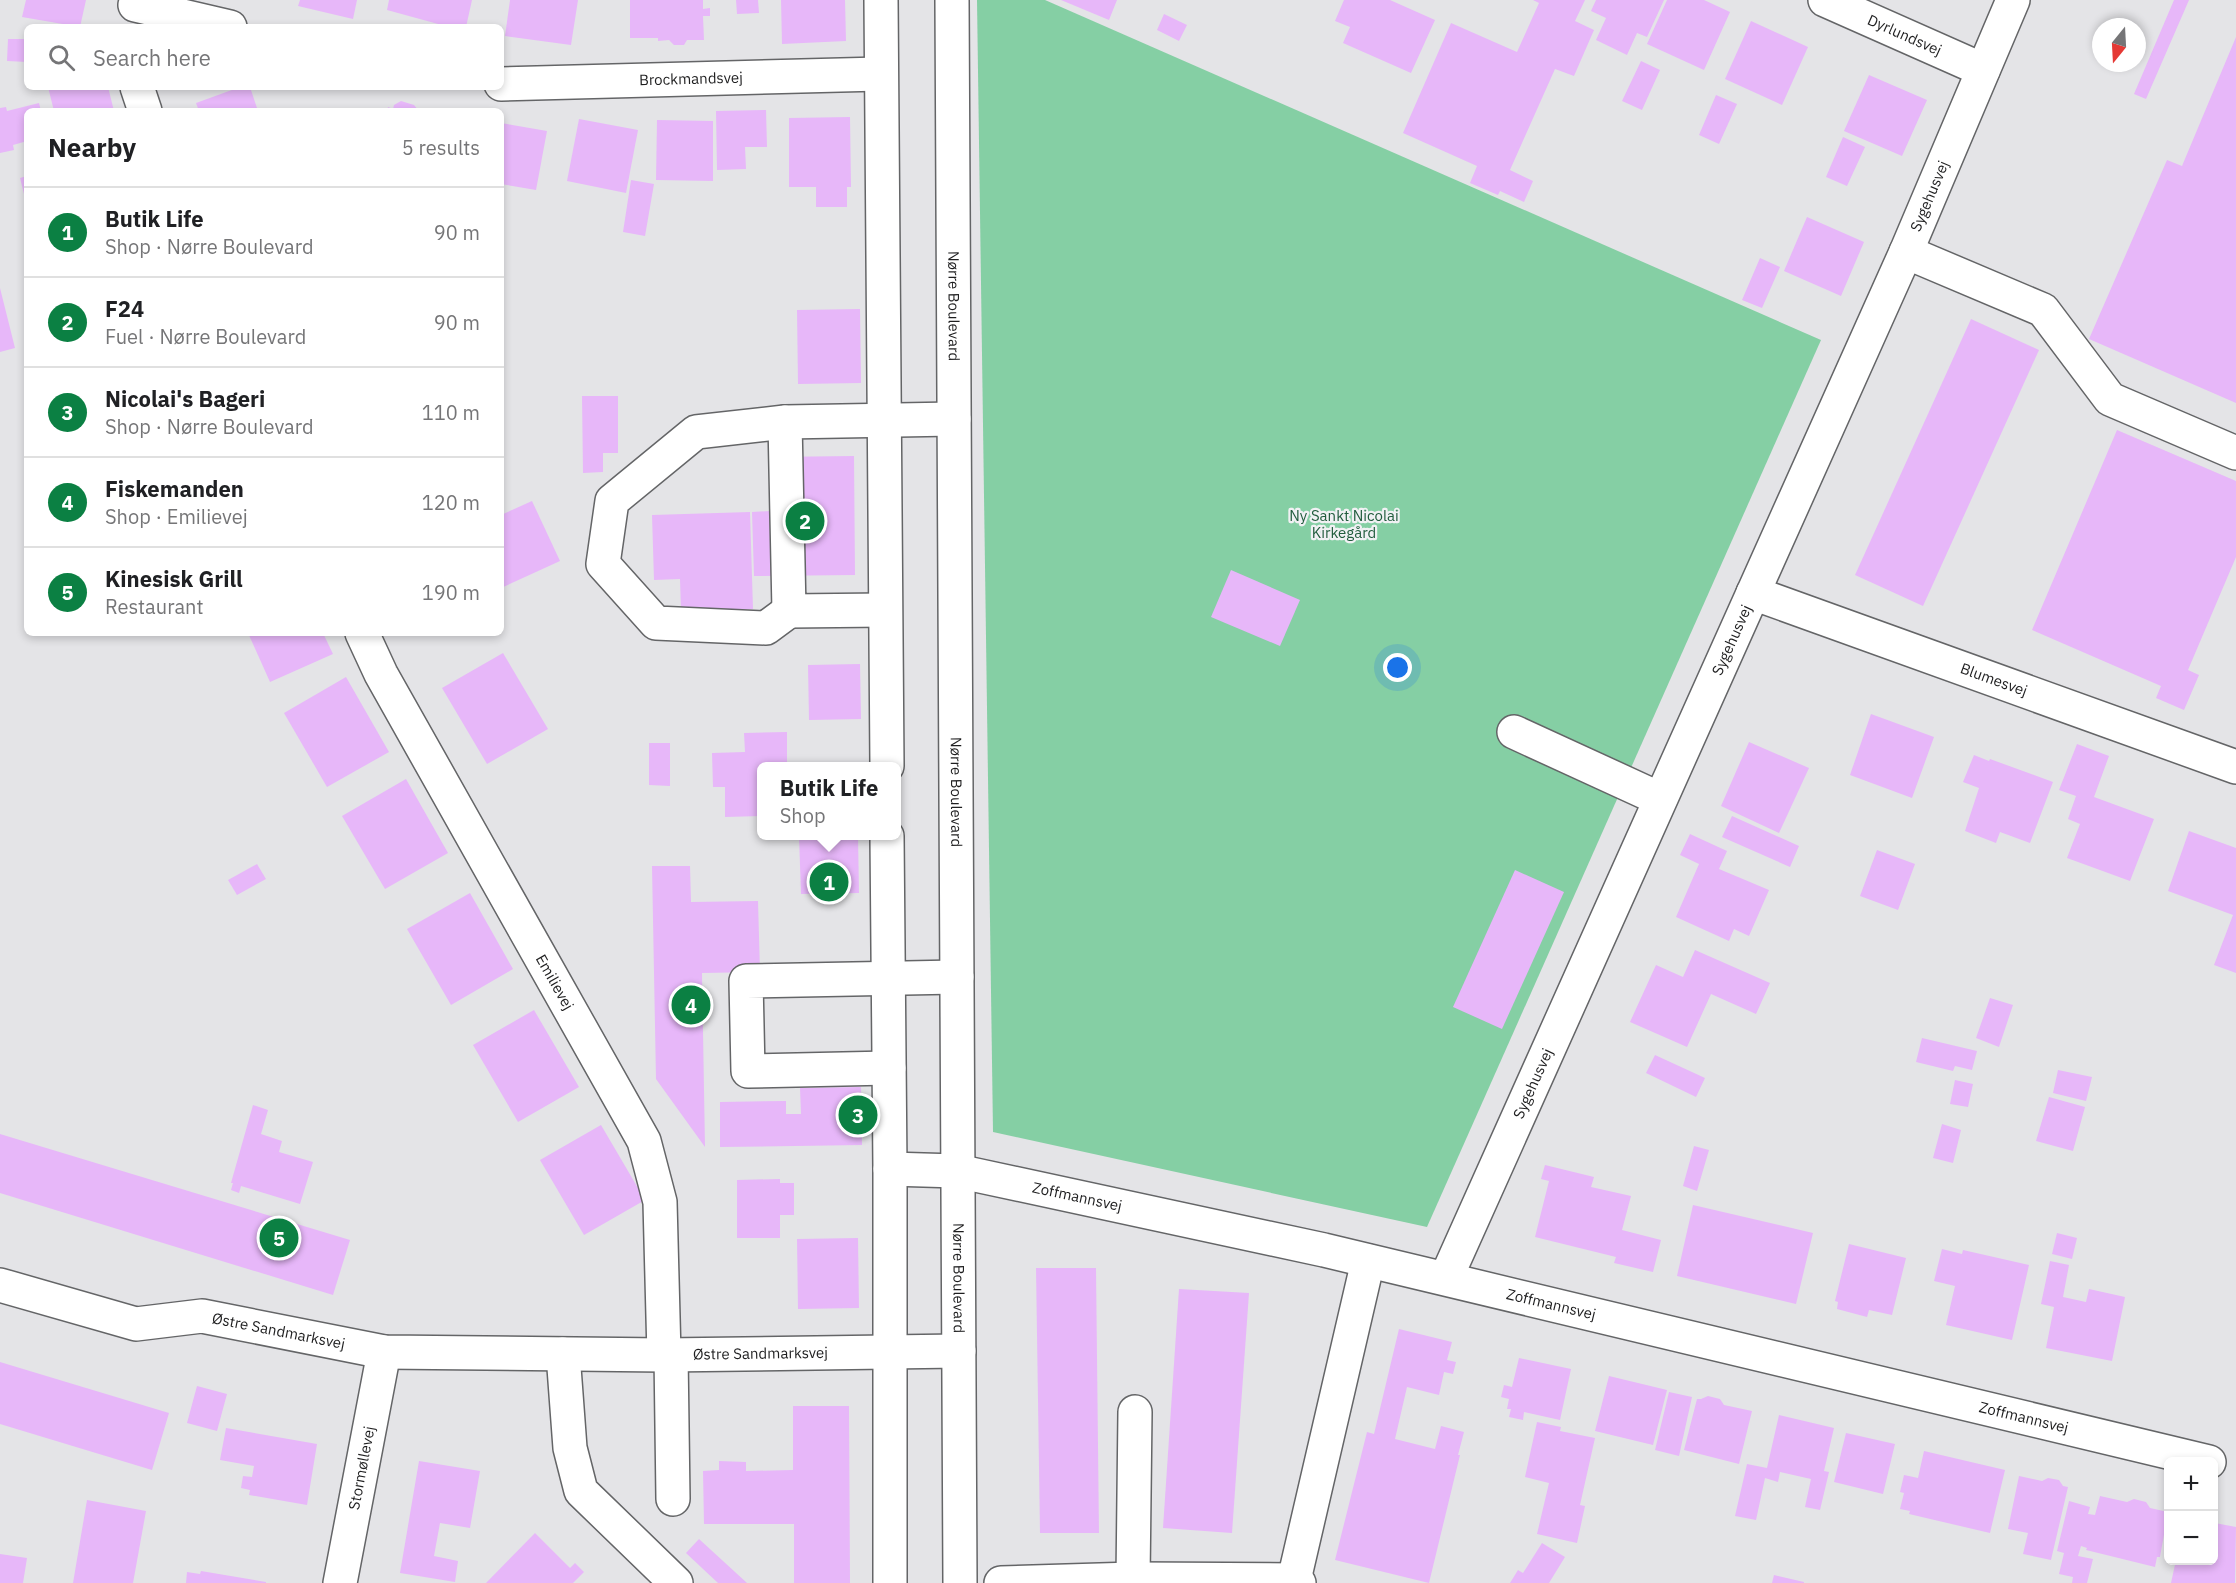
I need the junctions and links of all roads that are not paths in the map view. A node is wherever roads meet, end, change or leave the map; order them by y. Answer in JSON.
{"nodes":[{"id":1,"x":881,"y":0,"type":"edge"},
{"id":2,"x":952,"y":0,"type":"edge"},
{"id":3,"x":1825,"y":0,"type":"edge"},
{"id":4,"x":2013,"y":0,"type":"edge"},
{"id":5,"x":134,"y":11,"type":"edge"},
{"id":6,"x":212,"y":24,"type":"edge"},
{"id":7,"x":1983,"y":70,"type":"junction"},
{"id":8,"x":880,"y":74,"type":"junction"},
{"id":9,"x":504,"y":84,"type":"edge"},
{"id":10,"x":138,"y":90,"type":"edge"},
{"id":11,"x":144,"y":108,"type":"edge"},
{"id":12,"x":1906,"y":252,"type":"junction"},
{"id":13,"x":954,"y":419,"type":"junction"},
{"id":14,"x":884,"y":421,"type":"junction"},
{"id":15,"x":785,"y":422,"type":"junction"},
{"id":16,"x":2236,"y":453,"type":"edge"},
{"id":17,"x":1753,"y":593,"type":"junction"},
{"id":18,"x":885,"y":610,"type":"junction"},
{"id":19,"x":789,"y":611,"type":"junction"},
{"id":20,"x":363,"y":636,"type":"edge"},
{"id":21,"x":1514,"y":732,"type":"dead end"},
{"id":22,"x":887,"y":762,"type":"edge"},
{"id":23,"x":2236,"y":767,"type":"edge"},
{"id":24,"x":1660,"y":799,"type":"junction"},
{"id":25,"x":888,"y":840,"type":"edge"},
{"id":26,"x":957,"y":976,"type":"junction"},
{"id":27,"x":889,"y":977,"type":"junction"},
{"id":28,"x":889,"y":1068,"type":"junction"},
{"id":29,"x":890,"y":1169,"type":"junction"},
{"id":30,"x":957,"y":1171,"type":"junction"},
{"id":31,"x":1368,"y":1261,"type":"junction"},
{"id":32,"x":1446,"y":1278,"type":"junction"},
{"id":33,"x":0,"y":1285,"type":"edge"},
{"id":34,"x":890,"y":1351,"type":"junction"},
{"id":35,"x":958,"y":1351,"type":"junction"},
{"id":36,"x":384,"y":1352,"type":"junction"},
{"id":37,"x":563,"y":1354,"type":"junction"},
{"id":38,"x":668,"y":1354,"type":"junction"},
{"id":39,"x":1135,"y":1412,"type":"dead end"},
{"id":40,"x":2192,"y":1457,"type":"edge"},
{"id":41,"x":2218,"y":1464,"type":"edge"},
{"id":42,"x":2236,"y":1468,"type":"edge"},
{"id":43,"x":673,"y":1499,"type":"dead end"},
{"id":44,"x":1123,"y":1580,"type":"edge"},
{"id":45,"x":1296,"y":1581,"type":"edge"},
{"id":46,"x":340,"y":1583,"type":"edge"},
{"id":47,"x":676,"y":1583,"type":"edge"},
{"id":48,"x":890,"y":1583,"type":"edge"},
{"id":49,"x":960,"y":1583,"type":"edge"},
{"id":50,"x":1001,"y":1583,"type":"edge"}],
"edges":[{"from":1,"to":8,"type":"street"},
{"from":2,"to":13,"type":"street","name":"Nørre Boulevard"},
{"from":3,"to":7,"type":"street","name":"Dyrlundsvej"},
{"from":4,"to":7,"type":"street","name":"Sygehusvej"},
{"from":5,"to":6,"type":"street"},
{"from":7,"to":12,"type":"street","name":"Sygehusvej"},
{"from":8,"to":9,"type":"street","name":"Brockmandsvej"},
{"from":8,"to":14,"type":"street"},
{"from":10,"to":11,"type":"street"},
{"from":12,"to":16,"type":"street"},
{"from":12,"to":17,"type":"street","name":"Sygehusvej"},
{"from":13,"to":14,"type":"street"},
{"from":13,"to":26,"type":"street","name":"Nørre Boulevard"},
{"from":14,"to":15,"type":"street"},
{"from":14,"to":18,"type":"street"},
{"from":15,"to":19,"type":"street"},
{"from":15,"to":19,"type":"street"},
{"from":17,"to":23,"type":"street","name":"Blumesvej"},
{"from":17,"to":24,"type":"street","name":"Sygehusvej"},
{"from":18,"to":19,"type":"street"},
{"from":18,"to":22,"type":"street"},
{"from":20,"to":38,"type":"street","name":"Emilievej"},
{"from":21,"to":24,"type":"street"},
{"from":24,"to":32,"type":"street","name":"Sygehusvej"},
{"from":25,"to":27,"type":"street"},
{"from":26,"to":27,"type":"street"},
{"from":26,"to":30,"type":"street","name":"Nørre Boulevard"},
{"from":27,"to":28,"type":"street"},
{"from":27,"to":28,"type":"street"},
{"from":28,"to":29,"type":"street"},
{"from":29,"to":30,"type":"street","name":"Zoffmannsvej"},
{"from":29,"to":34,"type":"street"},
{"from":30,"to":31,"type":"street","name":"Zoffmannsvej"},
{"from":30,"to":35,"type":"street","name":"Nørre Boulevard"},
{"from":31,"to":32,"type":"street","name":"Zoffmannsvej"},
{"from":31,"to":45,"type":"street"},
{"from":32,"to":40,"type":"street","name":"Zoffmannsvej"},
{"from":33,"to":36,"type":"street","name":"Østre Sandmarksvej"},
{"from":34,"to":35,"type":"street","name":"Østre Sandmarksvej"},
{"from":34,"to":38,"type":"street","name":"Østre Sandmarksvej"},
{"from":34,"to":48,"type":"street"},
{"from":35,"to":49,"type":"street","name":"Nørre Boulevard"},
{"from":36,"to":37,"type":"street","name":"Østre Sandmarksvej"},
{"from":36,"to":46,"type":"street","name":"Stormøllevej"},
{"from":37,"to":38,"type":"street","name":"Østre Sandmarksvej"},
{"from":37,"to":47,"type":"street"},
{"from":38,"to":43,"type":"street","name":"Emilievej"},
{"from":39,"to":44,"type":"street"},
{"from":41,"to":42,"type":"street"},
{"from":44,"to":45,"type":"street"},
{"from":44,"to":50,"type":"street"}]}
